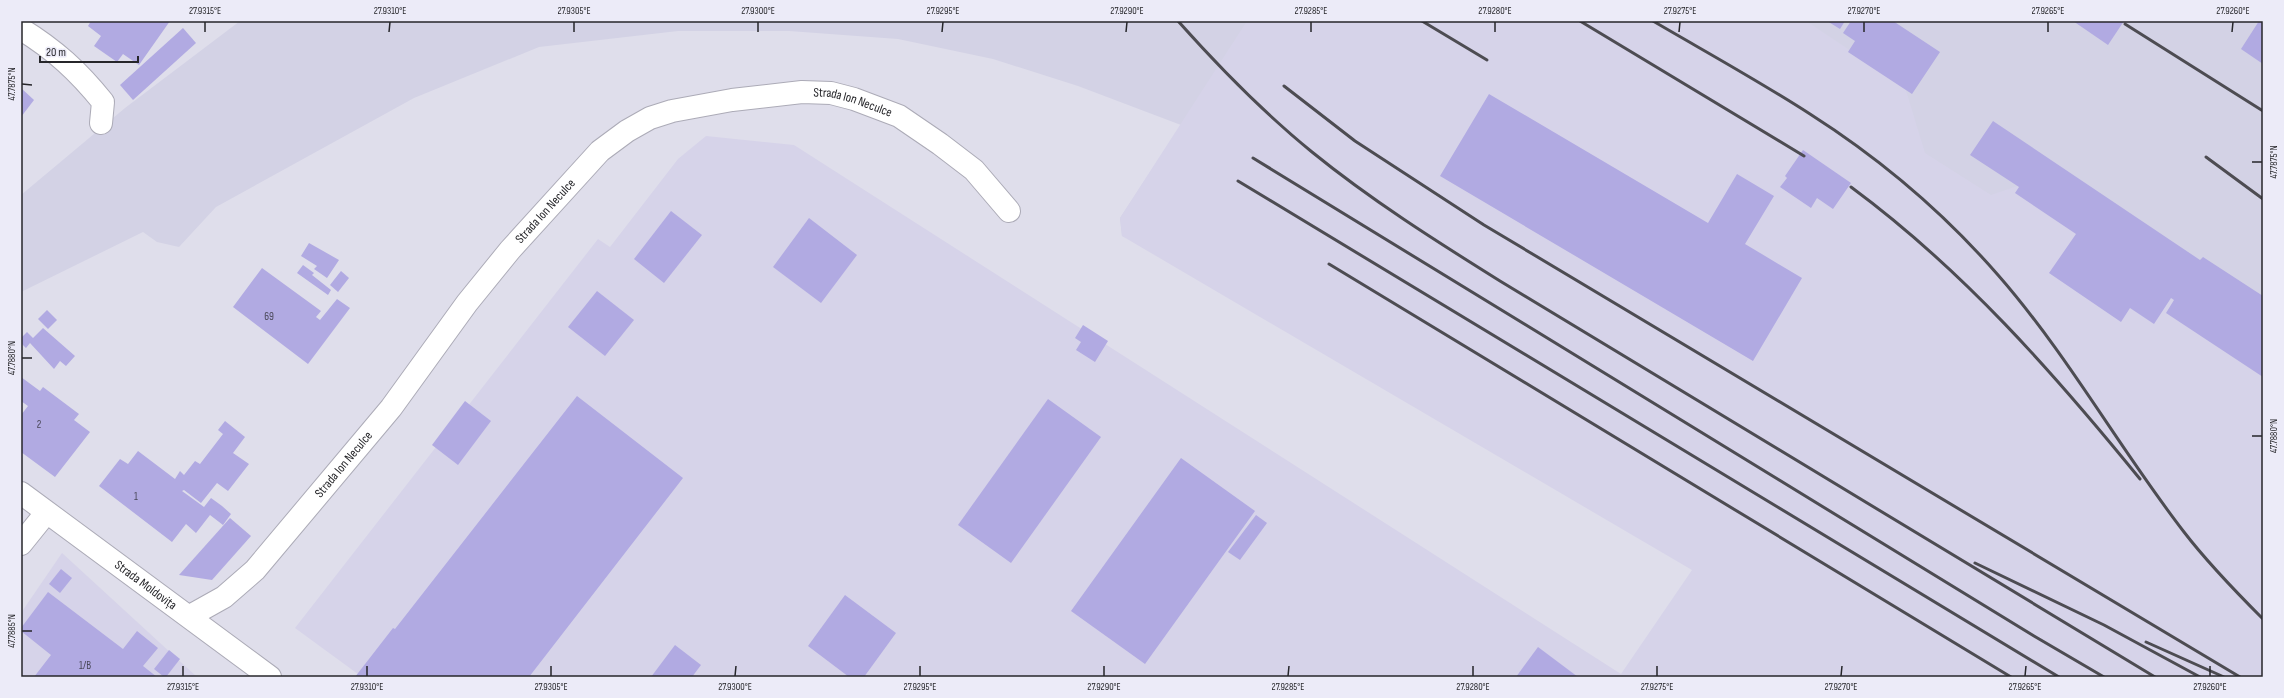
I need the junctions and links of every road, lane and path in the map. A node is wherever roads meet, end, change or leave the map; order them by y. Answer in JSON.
{"nodes":[{"id":1,"x":21,"y":29,"type":"edge"},
{"id":2,"x":101,"y":123,"type":"dead end"},
{"id":3,"x":1009,"y":211,"type":"dead end"},
{"id":4,"x":21,"y":493,"type":"edge"},
{"id":5,"x":46,"y":513,"type":"junction"},
{"id":6,"x":21,"y":544,"type":"edge"},
{"id":7,"x":190,"y":616,"type":"junction"},
{"id":8,"x":270,"y":677,"type":"edge"}],
"edges":[{"from":1,"to":2,"type":"street"},
{"from":3,"to":7,"type":"street","name":"Strada Ion Neculce"},
{"from":4,"to":5,"type":"street","name":"Strada Moldovița"},
{"from":5,"to":6,"type":"street"},
{"from":5,"to":7,"type":"street","name":"Strada Moldovița"},
{"from":7,"to":8,"type":"street","name":"Strada Moldovița"}]}
